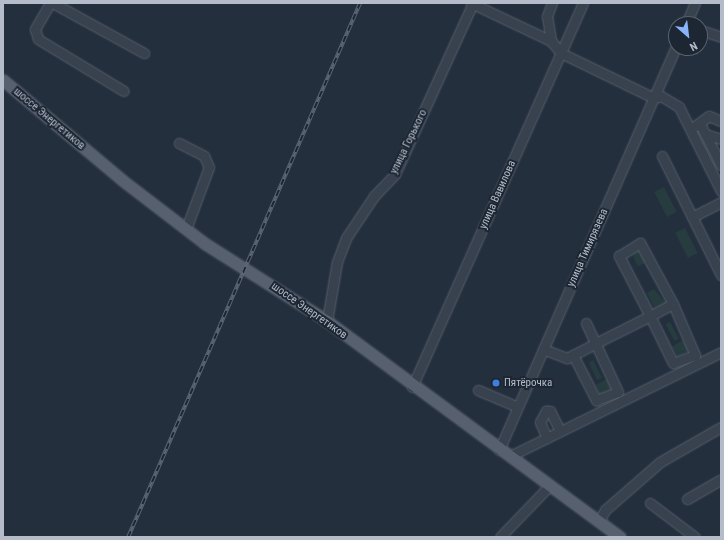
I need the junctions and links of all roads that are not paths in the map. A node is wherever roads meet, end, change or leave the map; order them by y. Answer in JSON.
{"nodes":[{"id":1,"x":50,"y":3,"type":"edge"},
{"id":2,"x":53,"y":3,"type":"edge"},
{"id":3,"x":472,"y":3,"type":"edge"},
{"id":4,"x":552,"y":3,"type":"edge"},
{"id":5,"x":583,"y":3,"type":"edge"},
{"id":6,"x":695,"y":3,"type":"edge"},
{"id":7,"x":691,"y":16,"type":"edge"},
{"id":8,"x":708,"y":32,"type":"edge"},
{"id":9,"x":721,"y":36,"type":"edge"},
{"id":10,"x":551,"y":41,"type":"junction"},
{"id":11,"x":144,"y":53,"type":"dead end"},
{"id":12,"x":561,"y":53,"type":"junction"},
{"id":13,"x":672,"y":56,"type":"edge"},
{"id":14,"x":3,"y":80,"type":"edge"},
{"id":15,"x":124,"y":91,"type":"dead end"},
{"id":16,"x":654,"y":98,"type":"junction"},
{"id":17,"x":721,"y":121,"type":"edge"},
{"id":18,"x":700,"y":124,"type":"junction"},
{"id":19,"x":690,"y":129,"type":"junction"},
{"id":20,"x":705,"y":134,"type":"junction"},
{"id":21,"x":721,"y":139,"type":"edge"},
{"id":22,"x":178,"y":143,"type":"dead end"},
{"id":23,"x":662,"y":156,"type":"dead end"},
{"id":24,"x":721,"y":165,"type":"edge"},
{"id":25,"x":721,"y":191,"type":"edge"},
{"id":26,"x":721,"y":202,"type":"edge"},
{"id":27,"x":692,"y":217,"type":"junction"},
{"id":28,"x":186,"y":229,"type":"junction"},
{"id":29,"x":721,"y":275,"type":"edge"},
{"id":30,"x":673,"y":304,"type":"junction"},
{"id":31,"x":650,"y":316,"type":"junction"},
{"id":32,"x":327,"y":321,"type":"junction"},
{"id":33,"x":586,"y":323,"type":"dead end"},
{"id":34,"x":596,"y":343,"type":"junction"},
{"id":35,"x":544,"y":350,"type":"junction"},
{"id":36,"x":721,"y":352,"type":"edge"},
{"id":37,"x":573,"y":355,"type":"junction"},
{"id":38,"x":412,"y":387,"type":"junction"},
{"id":39,"x":478,"y":390,"type":"dead end"},
{"id":40,"x":518,"y":407,"type":"junction"},
{"id":41,"x":721,"y":427,"type":"edge"},
{"id":42,"x":560,"y":431,"type":"junction"},
{"id":43,"x":547,"y":438,"type":"junction"},
{"id":44,"x":499,"y":450,"type":"junction"},
{"id":45,"x":510,"y":456,"type":"junction"},
{"id":46,"x":721,"y":479,"type":"edge"},
{"id":47,"x":550,"y":485,"type":"junction"},
{"id":48,"x":687,"y":499,"type":"dead end"},
{"id":49,"x":650,"y":503,"type":"dead end"},
{"id":50,"x":599,"y":521,"type":"junction"},
{"id":51,"x":500,"y":537,"type":"edge"},
{"id":52,"x":620,"y":537,"type":"edge"},
{"id":53,"x":695,"y":537,"type":"edge"}],
"edges":[{"from":1,"to":15,"type":"street"},
{"from":2,"to":11,"type":"street"},
{"from":3,"to":10,"type":"street"},
{"from":3,"to":32,"type":"street","name":"улица Горького"},
{"from":4,"to":10,"type":"street"},
{"from":5,"to":12,"type":"street","name":"улица Вавилова"},
{"from":6,"to":7,"type":"street"},
{"from":8,"to":9,"type":"street"},
{"from":10,"to":12,"type":"street"},
{"from":12,"to":16,"type":"street"},
{"from":12,"to":38,"type":"street","name":"улица Вавилова"},
{"from":13,"to":16,"type":"street","name":"улица Тимирязева"},
{"from":14,"to":28,"type":"main road","name":"шоссе Энергетиков"},
{"from":16,"to":19,"type":"street"},
{"from":16,"to":35,"type":"street","name":"улица Тимирязева"},
{"from":17,"to":18,"type":"street"},
{"from":18,"to":19,"type":"street"},
{"from":18,"to":20,"type":"street"},
{"from":19,"to":25,"type":"street"},
{"from":20,"to":21,"type":"street"},
{"from":20,"to":24,"type":"street"},
{"from":22,"to":28,"type":"street"},
{"from":23,"to":27,"type":"street"},
{"from":26,"to":27,"type":"street"},
{"from":27,"to":29,"type":"street"},
{"from":28,"to":32,"type":"main road","name":"шоссе Энергетиков"},
{"from":30,"to":31,"type":"street"},
{"from":30,"to":31,"type":"street"},
{"from":30,"to":31,"type":"street"},
{"from":31,"to":34,"type":"street"},
{"from":32,"to":38,"type":"main road","name":"шоссе Энергетиков"},
{"from":33,"to":34,"type":"street"},
{"from":34,"to":37,"type":"street"},
{"from":34,"to":37,"type":"street"},
{"from":35,"to":37,"type":"street"},
{"from":35,"to":40,"type":"street","name":"улица Тимирязева"},
{"from":36,"to":42,"type":"street"},
{"from":38,"to":44,"type":"main road","name":"шоссе Энергетиков"},
{"from":39,"to":40,"type":"street"},
{"from":40,"to":44,"type":"street","name":"улица Тимирязева"},
{"from":41,"to":50,"type":"street"},
{"from":42,"to":43,"type":"street"},
{"from":42,"to":43,"type":"street"},
{"from":43,"to":45,"type":"street"},
{"from":44,"to":45,"type":"main road","name":"шоссе Энергетиков"},
{"from":45,"to":47,"type":"main road","name":"шоссе Энергетиков"},
{"from":46,"to":48,"type":"street"},
{"from":47,"to":50,"type":"main road","name":"шоссе Энергетиков"},
{"from":47,"to":51,"type":"street"},
{"from":49,"to":53,"type":"street"},
{"from":50,"to":52,"type":"main road","name":"шоссе Энергетиков"}]}
